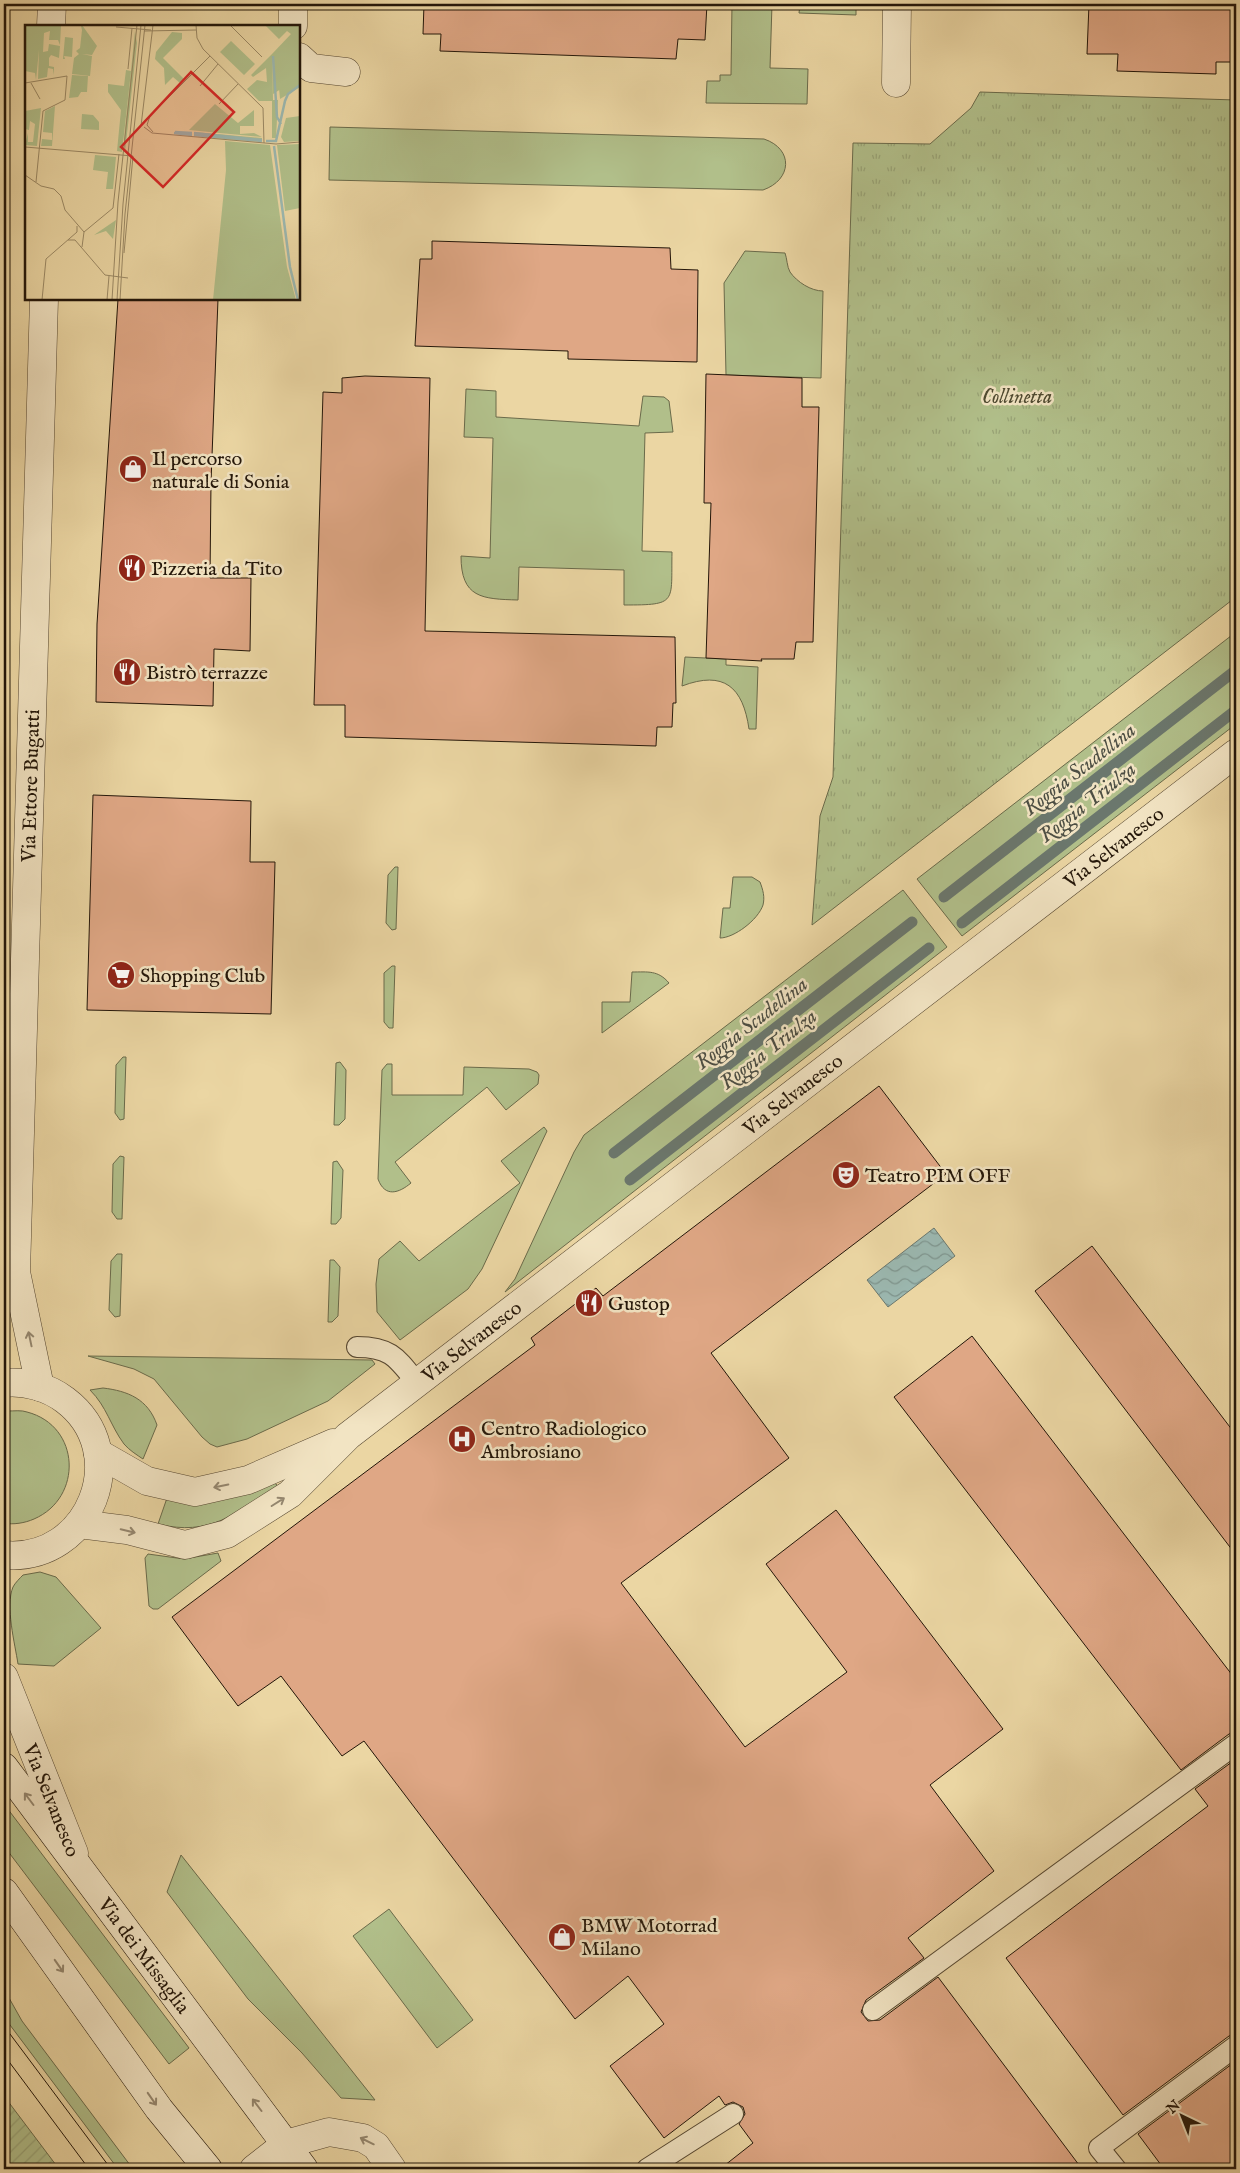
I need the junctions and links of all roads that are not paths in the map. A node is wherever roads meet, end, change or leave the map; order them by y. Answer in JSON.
{"nodes":[{"id":1,"x":52,"y":4,"type":"edge"},
{"id":2,"x":293,"y":4,"type":"edge"},
{"id":3,"x":897,"y":4,"type":"edge"},
{"id":4,"x":51,"y":25,"type":"edge"},
{"id":5,"x":293,"y":25,"type":"edge"},
{"id":6,"x":300,"y":58,"type":"edge"},
{"id":7,"x":346,"y":72,"type":"dead end"},
{"id":8,"x":896,"y":83,"type":"dead end"},
{"id":9,"x":44,"y":300,"type":"edge"},
{"id":10,"x":1236,"y":753,"type":"edge"},
{"id":11,"x":16,"y":1272,"type":"junction"},
{"id":12,"x":4,"y":1306,"type":"edge"},
{"id":13,"x":356,"y":1347,"type":"dead end"},
{"id":14,"x":4,"y":1383,"type":"edge"},
{"id":15,"x":417,"y":1383,"type":"junction"},
{"id":16,"x":40,"y":1387,"type":"junction"},
{"id":17,"x":348,"y":1436,"type":"junction"},
{"id":18,"x":98,"y":1453,"type":"junction"},
{"id":19,"x":80,"y":1524,"type":"junction"},
{"id":20,"x":7,"y":1559,"type":"edge"},
{"id":21,"x":4,"y":1678,"type":"edge"},
{"id":22,"x":1236,"y":1744,"type":"edge"},
{"id":23,"x":4,"y":1767,"type":"edge"},
{"id":24,"x":79,"y":1866,"type":"junction"},
{"id":25,"x":4,"y":1892,"type":"edge"},
{"id":26,"x":873,"y":2010,"type":"dead end"},
{"id":27,"x":1236,"y":2046,"type":"edge"},
{"id":28,"x":732,"y":2114,"type":"dead end"},
{"id":29,"x":286,"y":2144,"type":"junction"},
{"id":30,"x":208,"y":2169,"type":"edge"},
{"id":31,"x":254,"y":2169,"type":"edge"},
{"id":32,"x":304,"y":2169,"type":"edge"},
{"id":33,"x":392,"y":2169,"type":"edge"},
{"id":34,"x":647,"y":2169,"type":"edge"},
{"id":35,"x":1116,"y":2169,"type":"edge"}],
"edges":[{"from":1,"to":4,"type":"street"},
{"from":2,"to":5,"type":"street"},
{"from":3,"to":8,"type":"street"},
{"from":6,"to":7,"type":"street"},
{"from":9,"to":11,"type":"street","name":"Via Ettore Bugatti"},
{"from":10,"to":15,"type":"street","name":"Via Selvanesco"},
{"from":11,"to":12,"type":"street","name":"Via Ettore Bugatti"},
{"from":16,"to":11,"type":"street","name":"Via Ettore Bugatti","one_way":true},
{"from":13,"to":15,"type":"lane"},
{"from":14,"to":16,"type":"street"},
{"from":15,"to":17,"type":"street","name":"Via Selvanesco"},
{"from":16,"to":18,"type":"street"},
{"from":17,"to":18,"type":"street","name":"Via Selvanesco","one_way":true},
{"from":19,"to":17,"type":"street","name":"Via Selvanesco","one_way":true},
{"from":18,"to":19,"type":"street"},
{"from":19,"to":20,"type":"street"},
{"from":21,"to":24,"type":"street","name":"Via Selvanesco"},
{"from":22,"to":26,"type":"lane"},
{"from":24,"to":23,"type":"street","name":"Via dei Missaglia","one_way":true},
{"from":29,"to":24,"type":"street","name":"Via dei Missaglia","one_way":true},
{"from":25,"to":30,"type":"street","one_way":true},
{"from":27,"to":35,"type":"lane"},
{"from":28,"to":34,"type":"lane"},
{"from":29,"to":31,"type":"street"},
{"from":29,"to":32,"type":"street","name":"Via dei Missaglia"},
{"from":33,"to":29,"type":"street","one_way":true}]}
